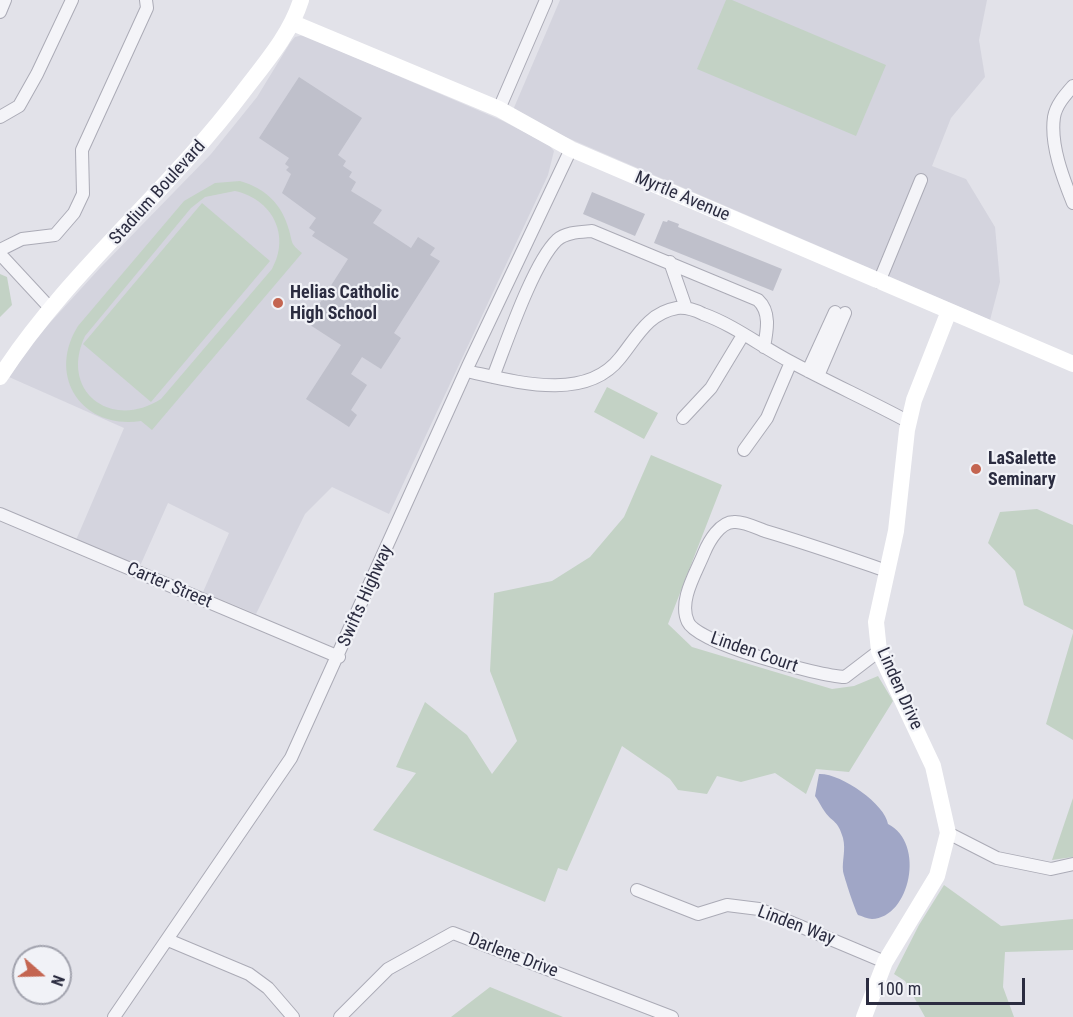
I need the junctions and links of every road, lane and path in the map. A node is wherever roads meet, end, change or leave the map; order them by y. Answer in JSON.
{"nodes":[{"id":1,"x":5,"y":0,"type":"edge"},
{"id":2,"x":72,"y":0,"type":"edge"},
{"id":3,"x":146,"y":0,"type":"edge"},
{"id":4,"x":301,"y":0,"type":"edge"},
{"id":5,"x":546,"y":0,"type":"edge"},
{"id":6,"x":0,"y":12,"type":"edge"},
{"id":7,"x":293,"y":23,"type":"junction"},
{"id":8,"x":1073,"y":86,"type":"edge"},
{"id":9,"x":499,"y":110,"type":"junction"},
{"id":10,"x":0,"y":117,"type":"edge"},
{"id":11,"x":572,"y":149,"type":"junction"},
{"id":12,"x":921,"y":180,"type":"dead end"},
{"id":13,"x":1073,"y":203,"type":"edge"},
{"id":14,"x":0,"y":252,"type":"edge"},
{"id":15,"x":670,"y":262,"type":"junction"},
{"id":16,"x":879,"y":282,"type":"junction"},
{"id":17,"x":51,"y":309,"type":"junction"},
{"id":18,"x":686,"y":309,"type":"junction"},
{"id":19,"x":949,"y":311,"type":"junction"},
{"id":20,"x":840,"y":312,"type":"dead end"},
{"id":21,"x":743,"y":336,"type":"junction"},
{"id":22,"x":764,"y":347,"type":"junction"},
{"id":23,"x":791,"y":362,"type":"junction"},
{"id":24,"x":1073,"y":364,"type":"edge"},
{"id":25,"x":466,"y":371,"type":"junction"},
{"id":26,"x":813,"y":373,"type":"junction"},
{"id":27,"x":0,"y":376,"type":"edge"},
{"id":28,"x":493,"y":376,"type":"junction"},
{"id":29,"x":683,"y":418,"type":"dead end"},
{"id":30,"x":909,"y":422,"type":"junction"},
{"id":31,"x":744,"y":450,"type":"dead end"},
{"id":32,"x":0,"y":514,"type":"edge"},
{"id":33,"x":886,"y":571,"type":"junction"},
{"id":34,"x":879,"y":651,"type":"junction"},
{"id":35,"x":339,"y":657,"type":"junction"},
{"id":36,"x":948,"y":833,"type":"junction"},
{"id":37,"x":1073,"y":864,"type":"edge"},
{"id":38,"x":637,"y":890,"type":"dead end"},
{"id":39,"x":168,"y":939,"type":"junction"},
{"id":40,"x":885,"y":962,"type":"junction"},
{"id":41,"x":114,"y":1017,"type":"edge"},
{"id":42,"x":293,"y":1017,"type":"edge"},
{"id":43,"x":340,"y":1017,"type":"edge"},
{"id":44,"x":672,"y":1017,"type":"edge"},
{"id":45,"x":864,"y":1017,"type":"edge"}],
"edges":[{"from":1,"to":6,"type":"street"},
{"from":2,"to":10,"type":"street"},
{"from":3,"to":14,"type":"street"},
{"from":4,"to":7,"type":"street","name":"Stadium Boulevard"},
{"from":5,"to":9,"type":"street"},
{"from":7,"to":9,"type":"street","name":"Myrtle Avenue"},
{"from":7,"to":17,"type":"street","name":"Stadium Boulevard"},
{"from":8,"to":13,"type":"street"},
{"from":9,"to":11,"type":"street","name":"Myrtle Avenue"},
{"from":11,"to":16,"type":"street","name":"Myrtle Avenue"},
{"from":11,"to":25,"type":"street","name":"Swifts Highway"},
{"from":12,"to":16,"type":"street"},
{"from":14,"to":17,"type":"street"},
{"from":15,"to":18,"type":"street"},
{"from":15,"to":22,"type":"street"},
{"from":15,"to":28,"type":"street"},
{"from":16,"to":19,"type":"street","name":"Myrtle Avenue"},
{"from":17,"to":27,"type":"street","name":"Stadium Boulevard"},
{"from":18,"to":21,"type":"street"},
{"from":18,"to":28,"type":"street"},
{"from":19,"to":24,"type":"street","name":"Myrtle Avenue"},
{"from":19,"to":30,"type":"street","name":"Linden Drive"},
{"from":20,"to":26,"type":"street"},
{"from":21,"to":22,"type":"street"},
{"from":21,"to":29,"type":"street"},
{"from":22,"to":23,"type":"street"},
{"from":23,"to":26,"type":"street"},
{"from":23,"to":31,"type":"street"},
{"from":25,"to":28,"type":"street"},
{"from":25,"to":35,"type":"street","name":"Swifts Highway"},
{"from":26,"to":30,"type":"street"},
{"from":30,"to":33,"type":"street","name":"Linden Drive"},
{"from":32,"to":35,"type":"street","name":"Carter Street"},
{"from":33,"to":34,"type":"street","name":"Linden Drive"},
{"from":33,"to":34,"type":"street","name":"Linden Court"},
{"from":34,"to":36,"type":"street","name":"Linden Drive"},
{"from":35,"to":39,"type":"street","name":"Swifts Highway"},
{"from":36,"to":37,"type":"street"},
{"from":36,"to":40,"type":"street","name":"Linden Drive"},
{"from":38,"to":40,"type":"street","name":"Linden Way"},
{"from":39,"to":41,"type":"street","name":"Swifts Highway"},
{"from":39,"to":42,"type":"street"},
{"from":40,"to":45,"type":"street","name":"Linden Drive"},
{"from":43,"to":44,"type":"street","name":"Darlene Drive"}]}
